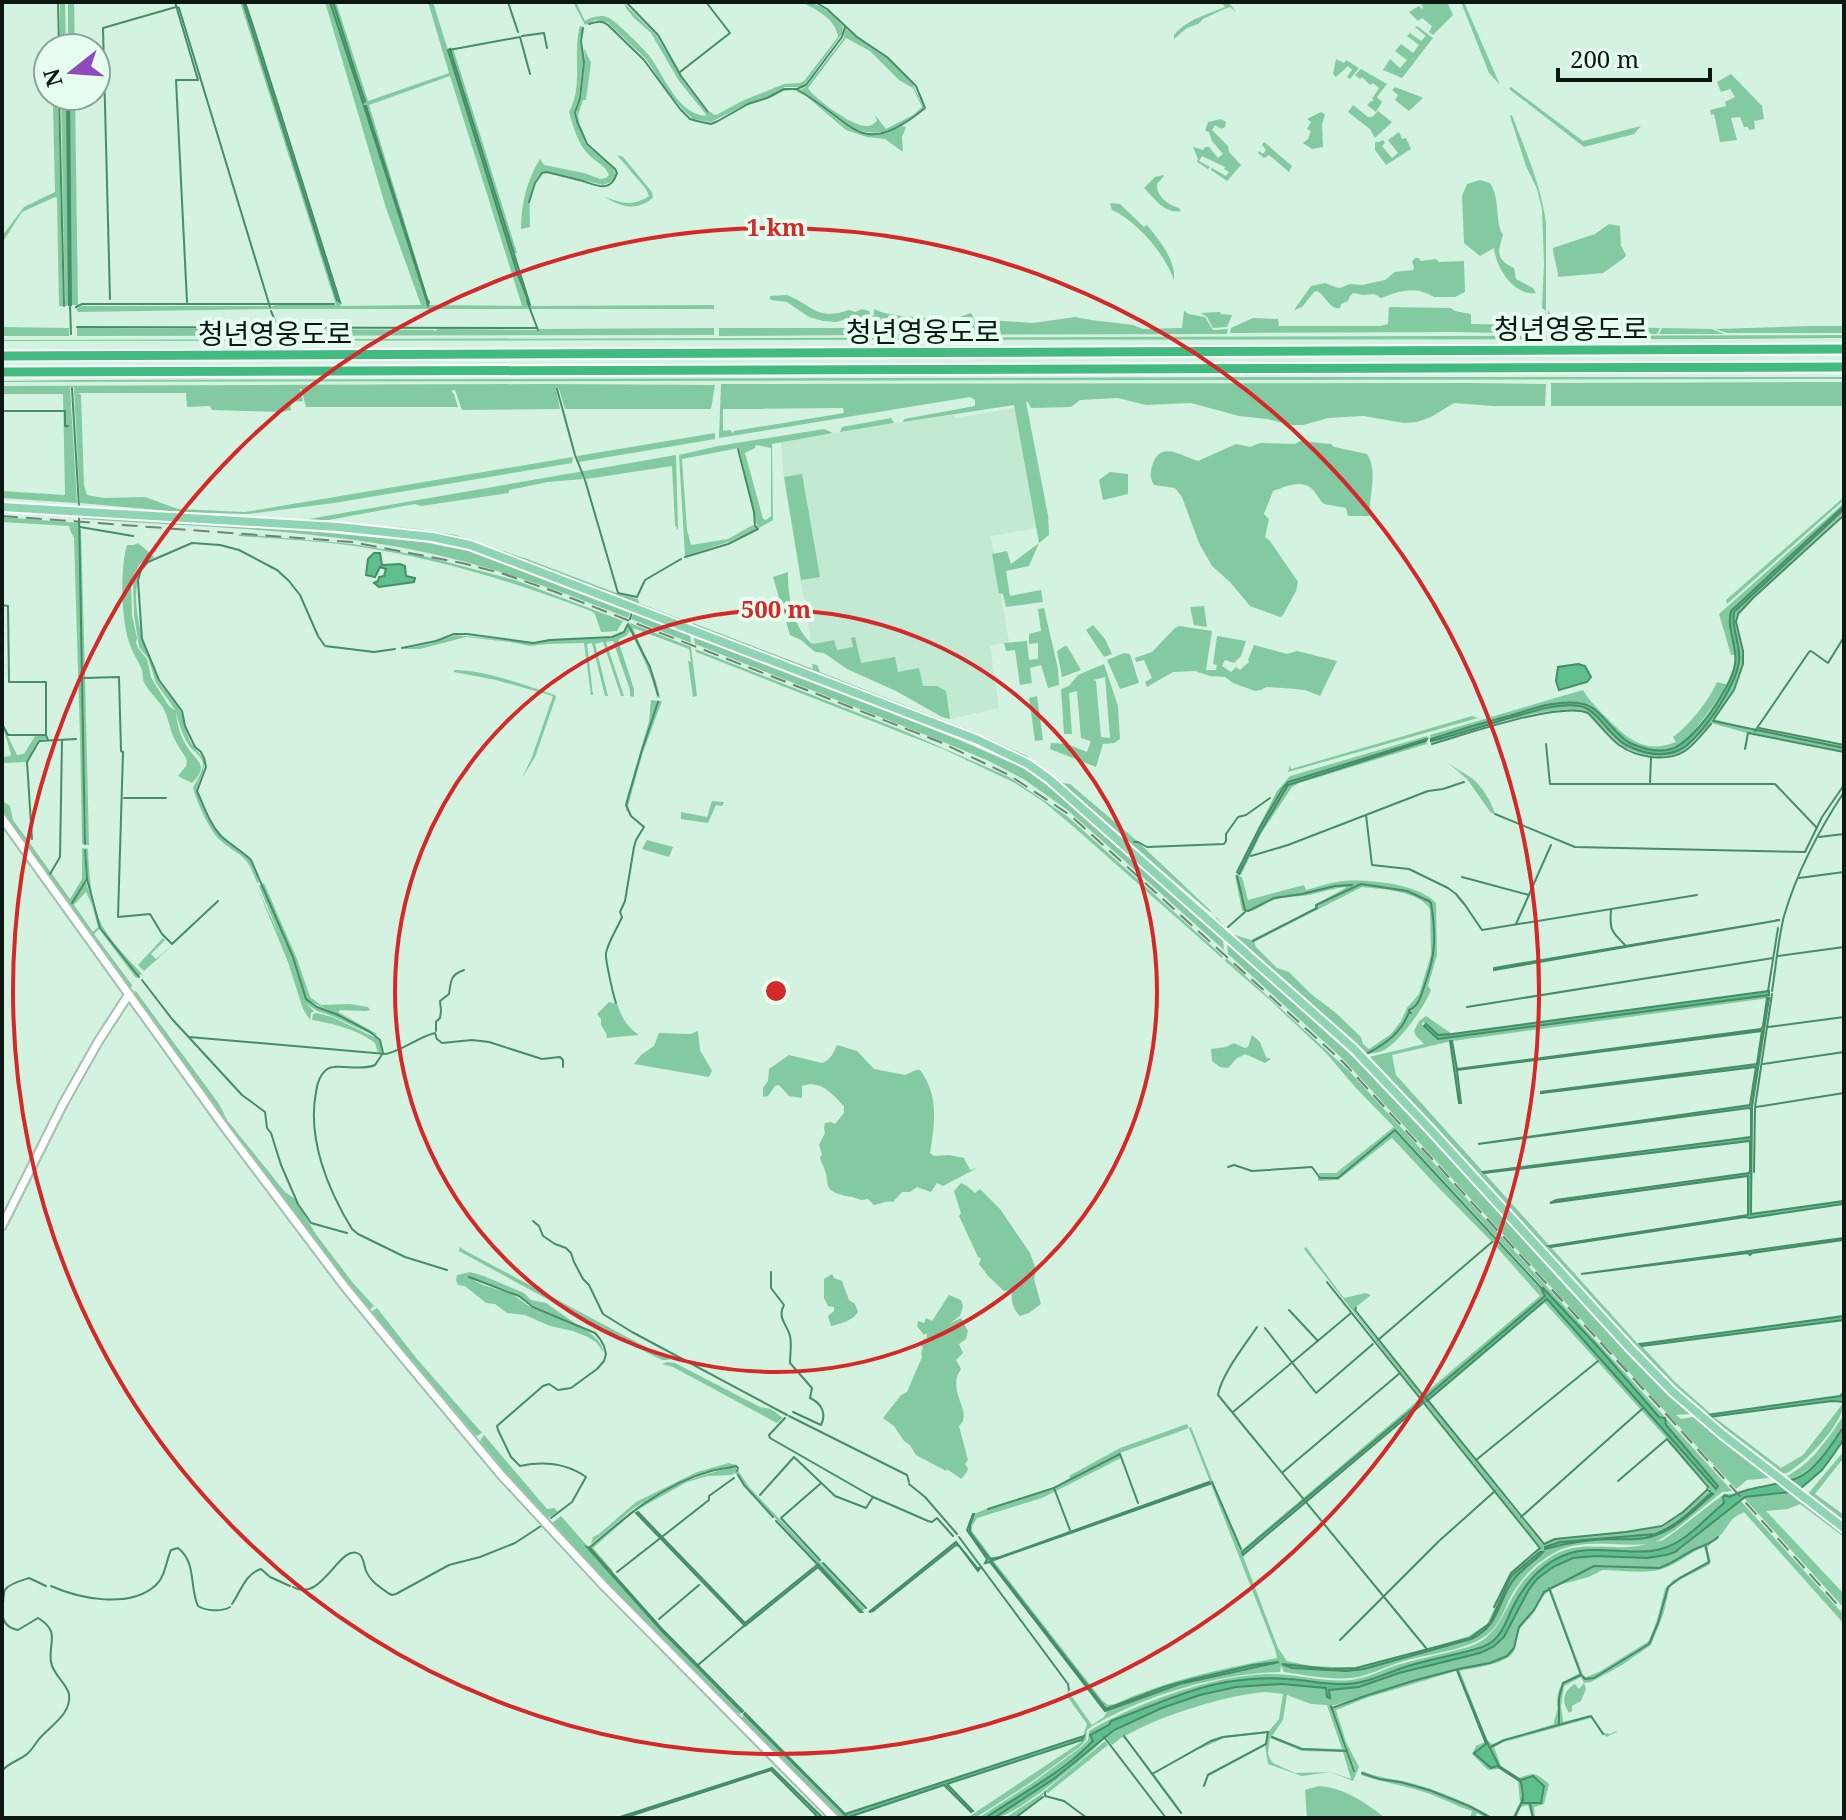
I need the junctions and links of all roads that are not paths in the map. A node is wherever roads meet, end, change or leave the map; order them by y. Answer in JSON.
{"nodes":[{"id":1,"x":1844,"y":349,"type":"edge"},
{"id":2,"x":2,"y":356,"type":"edge"},
{"id":3,"x":1844,"y":367,"type":"edge"},
{"id":4,"x":2,"y":372,"type":"edge"},
{"id":5,"x":2,"y":507,"type":"edge"},
{"id":6,"x":2,"y":818,"type":"edge"},
{"id":7,"x":129,"y":994,"type":"junction"},
{"id":8,"x":2,"y":1226,"type":"edge"},
{"id":9,"x":1844,"y":1528,"type":"edge"},
{"id":10,"x":834,"y":1818,"type":"edge"}],
"edges":[{"from":1,"to":2,"type":"highway","name":"청년영웅도로"},
{"from":3,"to":4,"type":"highway","name":"청년영웅도로"},
{"from":5,"to":9,"type":"main road"},
{"from":6,"to":7,"type":"main road"},
{"from":7,"to":8,"type":"main road"},
{"from":7,"to":10,"type":"main road"}]}
